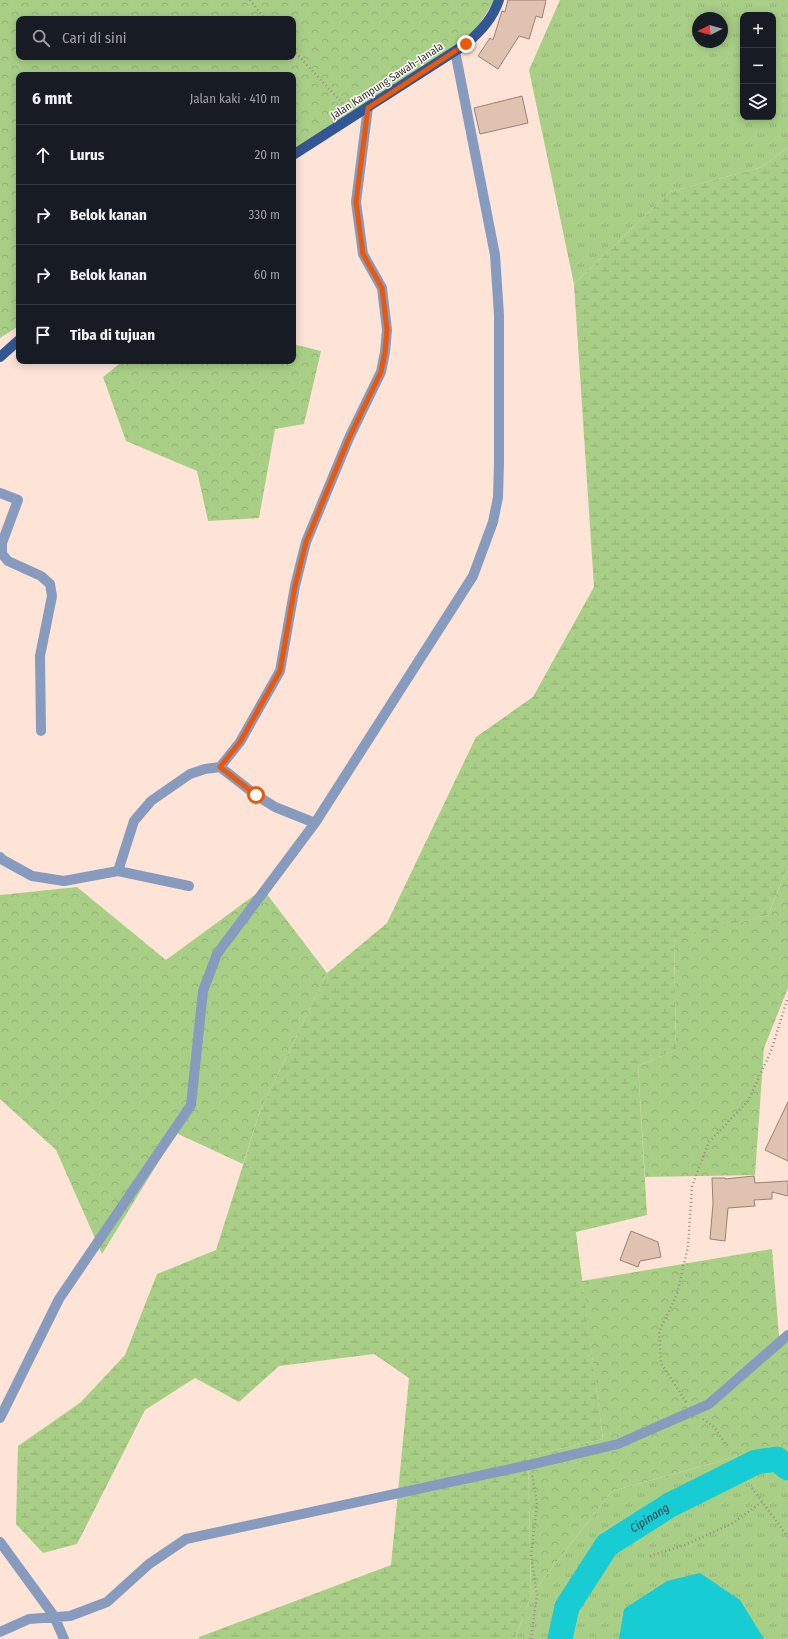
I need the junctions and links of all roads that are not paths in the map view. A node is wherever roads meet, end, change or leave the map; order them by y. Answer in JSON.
{"nodes":[{"id":1,"x":499,"y":0,"type":"edge"},
{"id":2,"x":455,"y":51,"type":"junction"},
{"id":3,"x":368,"y":108,"type":"junction"},
{"id":4,"x":296,"y":153,"type":"edge"},
{"id":5,"x":16,"y":343,"type":"edge"},
{"id":6,"x":0,"y":357,"type":"edge"},
{"id":7,"x":0,"y":493,"type":"edge"},
{"id":8,"x":42,"y":731,"type":"dead end"},
{"id":9,"x":220,"y":767,"type":"junction"},
{"id":10,"x":314,"y":823,"type":"junction"},
{"id":11,"x":0,"y":857,"type":"edge"},
{"id":12,"x":118,"y":871,"type":"junction"},
{"id":13,"x":189,"y":886,"type":"dead end"},
{"id":14,"x":788,"y":1335,"type":"edge"},
{"id":15,"x":0,"y":1418,"type":"edge"},
{"id":16,"x":0,"y":1542,"type":"edge"},
{"id":17,"x":54,"y":1616,"type":"junction"},
{"id":18,"x":0,"y":1632,"type":"edge"},
{"id":19,"x":64,"y":1639,"type":"edge"}],
"edges":[{"from":1,"to":2,"type":"main road","name":"Jalan Kampung Sawah–Janala"},
{"from":2,"to":3,"type":"main road","name":"Jalan Kampung Sawah–Janala"},
{"from":2,"to":10,"type":"street"},
{"from":3,"to":4,"type":"main road","name":"Jalan Kampung Sawah–Janala"},
{"from":3,"to":9,"type":"street"},
{"from":5,"to":6,"type":"main road"},
{"from":7,"to":8,"type":"street"},
{"from":9,"to":10,"type":"street"},
{"from":9,"to":12,"type":"street"},
{"from":10,"to":15,"type":"street"},
{"from":11,"to":12,"type":"street"},
{"from":12,"to":13,"type":"street"},
{"from":14,"to":17,"type":"street"},
{"from":16,"to":17,"type":"street"},
{"from":17,"to":18,"type":"street"},
{"from":17,"to":19,"type":"street"}]}
